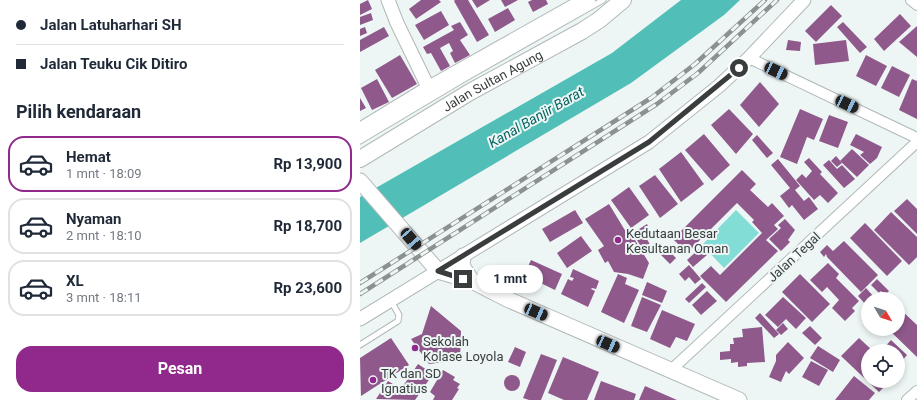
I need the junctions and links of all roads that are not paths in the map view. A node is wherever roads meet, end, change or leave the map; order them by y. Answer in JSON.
{"nodes":[{"id":1,"x":388,"y":0,"type":"edge"},
{"id":2,"x":587,"y":0,"type":"edge"},
{"id":3,"x":603,"y":0,"type":"edge"},
{"id":4,"x":613,"y":0,"type":"edge"},
{"id":5,"x":623,"y":0,"type":"edge"},
{"id":6,"x":804,"y":0,"type":"edge"},
{"id":7,"x":911,"y":0,"type":"edge"},
{"id":8,"x":917,"y":5,"type":"edge"},
{"id":9,"x":602,"y":10,"type":"dead end"},
{"id":10,"x":568,"y":32,"type":"dead end"},
{"id":11,"x":750,"y":58,"type":"junction"},
{"id":12,"x":464,"y":84,"type":"junction"},
{"id":13,"x":429,"y":89,"type":"junction"},
{"id":14,"x":360,"y":131,"type":"edge"},
{"id":15,"x":917,"y":138,"type":"edge"},
{"id":16,"x":360,"y":141,"type":"edge"},
{"id":17,"x":917,"y":142,"type":"edge"},
{"id":18,"x":360,"y":159,"type":"edge"},
{"id":19,"x":360,"y":182,"type":"edge"},
{"id":20,"x":463,"y":256,"type":"junction"},
{"id":21,"x":438,"y":271,"type":"junction"},
{"id":22,"x":472,"y":281,"type":"junction"},
{"id":23,"x":391,"y":300,"type":"junction"},
{"id":24,"x":360,"y":319,"type":"edge"},
{"id":25,"x":360,"y":345,"type":"edge"},
{"id":26,"x":670,"y":371,"type":"junction"},
{"id":27,"x":917,"y":391,"type":"edge"},
{"id":28,"x":739,"y":400,"type":"edge"},
{"id":29,"x":907,"y":400,"type":"edge"}],
"edges":[{"from":1,"to":13,"type":"street"},
{"from":2,"to":12,"type":"main road","name":"Jalan Sultan Agung"},
{"from":3,"to":12,"type":"lane"},
{"from":4,"to":9,"type":"lane"},
{"from":5,"to":12,"type":"main road","name":"Jalan Sultan Agung"},
{"from":6,"to":11,"type":"street"},
{"from":7,"to":8,"type":"street"},
{"from":10,"to":12,"type":"lane"},
{"from":11,"to":15,"type":"street"},
{"from":11,"to":20,"type":"street"},
{"from":12,"to":13,"type":"main road","name":"Jalan Sultan Agung"},
{"from":12,"to":16,"type":"lane"},
{"from":12,"to":18,"type":"main road","name":"Jalan Sultan Agung"},
{"from":13,"to":14,"type":"main road","name":"Jalan Sultan Agung"},
{"from":17,"to":26,"type":"street","name":"Jalan Tegal"},
{"from":19,"to":21,"type":"main road"},
{"from":20,"to":21,"type":"street"},
{"from":20,"to":22,"type":"main road"},
{"from":21,"to":22,"type":"main road"},
{"from":21,"to":23,"type":"street"},
{"from":22,"to":26,"type":"main road"},
{"from":23,"to":24,"type":"street"},
{"from":23,"to":25,"type":"lane"},
{"from":26,"to":28,"type":"main road"},
{"from":27,"to":29,"type":"street"}]}
